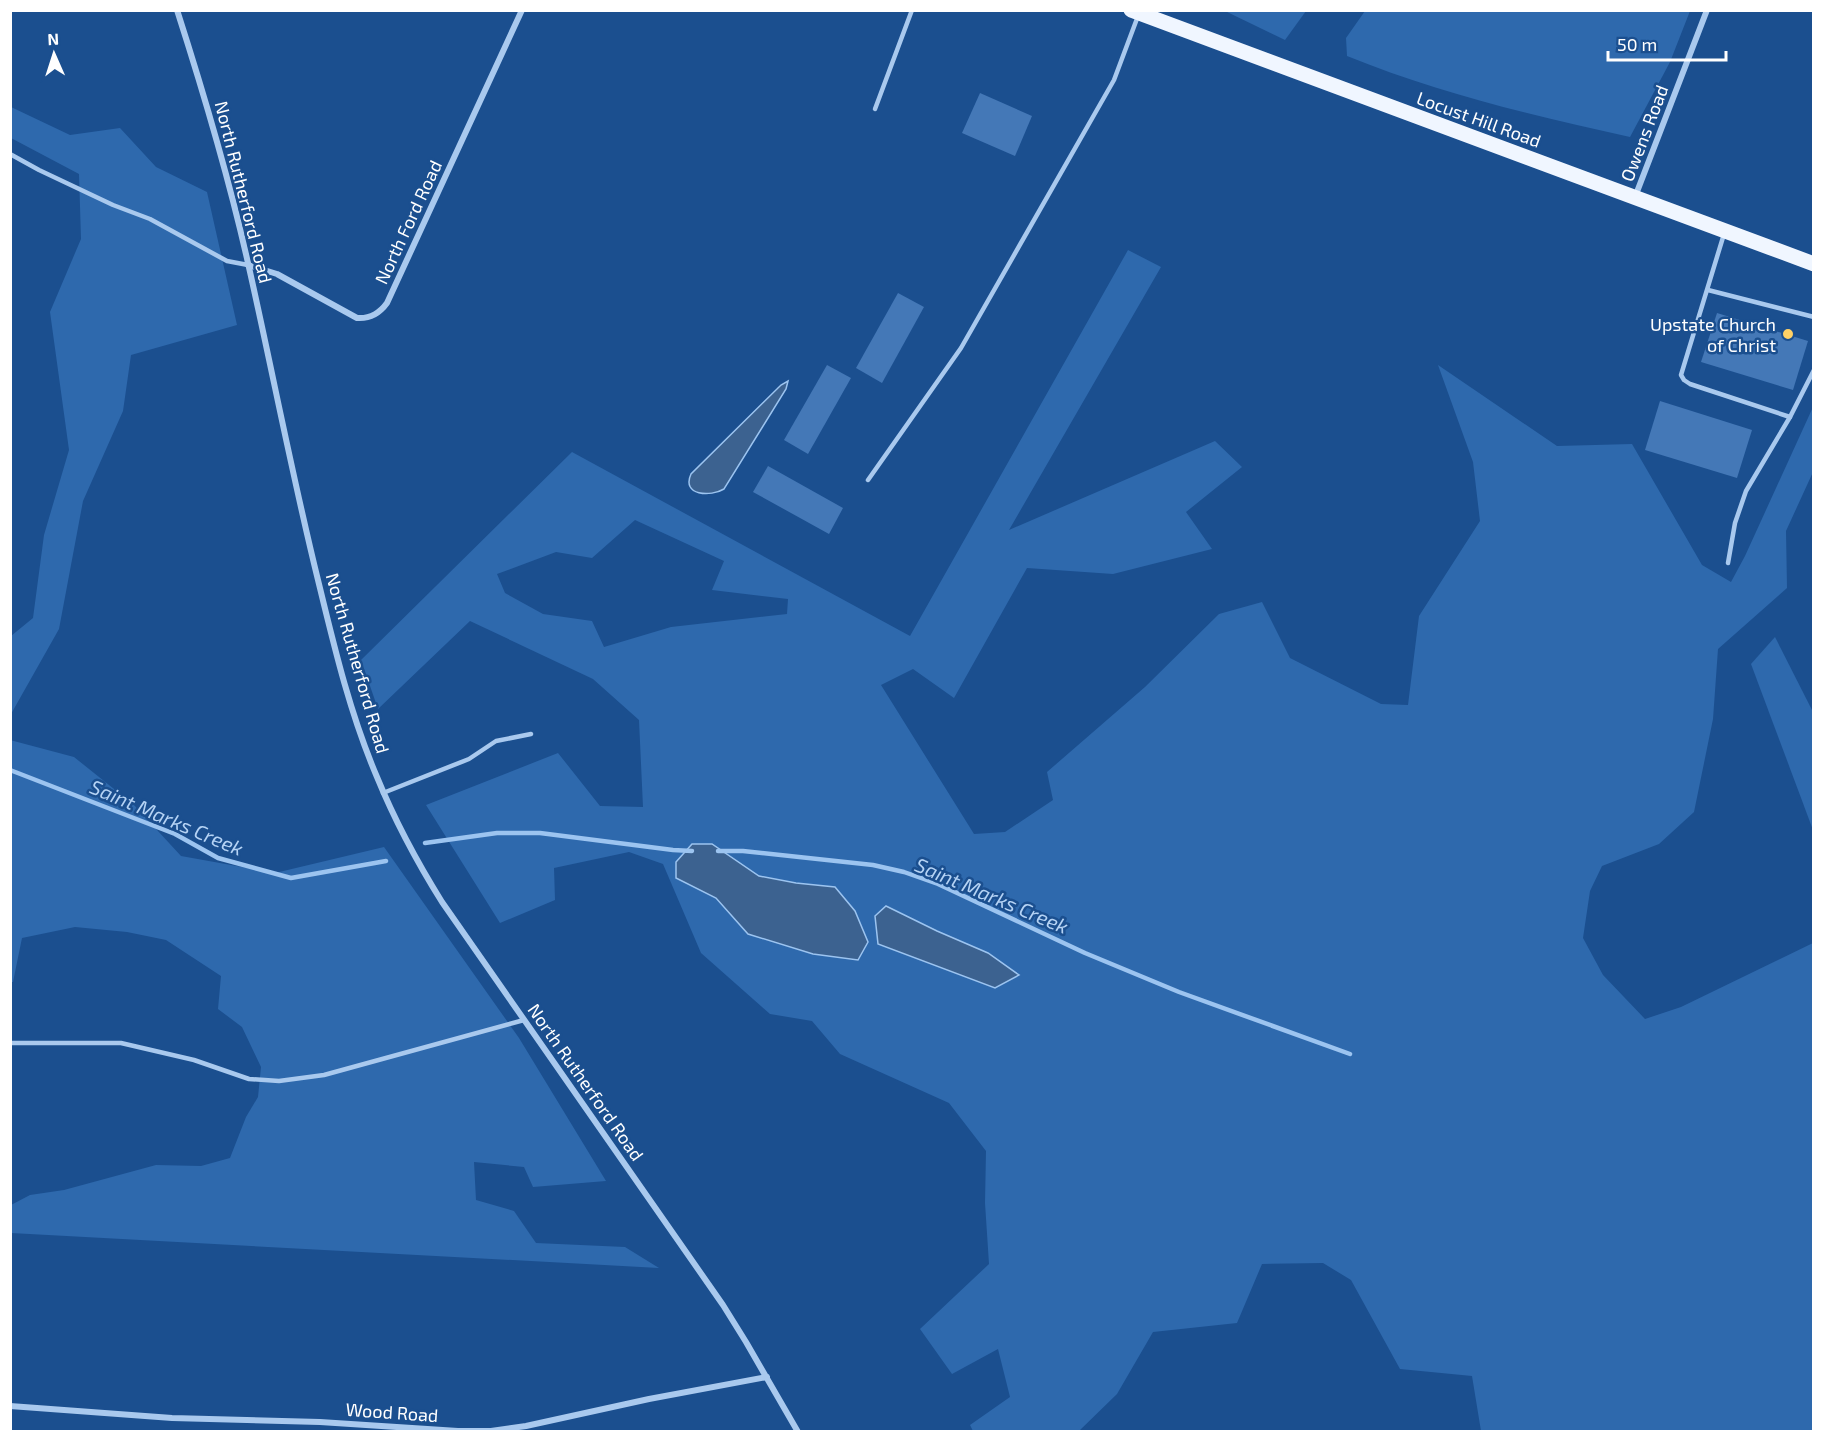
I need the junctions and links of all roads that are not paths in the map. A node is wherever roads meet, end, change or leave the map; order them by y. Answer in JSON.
{"nodes":[{"id":1,"x":177,"y":10,"type":"edge"},
{"id":2,"x":522,"y":10,"type":"edge"},
{"id":3,"x":912,"y":10,"type":"edge"},
{"id":4,"x":1707,"y":10,"type":"edge"},
{"id":5,"x":1135,"y":12,"type":"edge"},
{"id":6,"x":875,"y":109,"type":"dead end"},
{"id":7,"x":10,"y":154,"type":"edge"},
{"id":8,"x":1635,"y":198,"type":"junction"},
{"id":9,"x":1725,"y":231,"type":"junction"},
{"id":10,"x":1814,"y":264,"type":"edge"},
{"id":11,"x":248,"y":265,"type":"junction"},
{"id":12,"x":1708,"y":290,"type":"junction"},
{"id":13,"x":1814,"y":316,"type":"edge"},
{"id":14,"x":1814,"y":370,"type":"edge"},
{"id":15,"x":1790,"y":417,"type":"junction"},
{"id":16,"x":868,"y":480,"type":"dead end"},
{"id":17,"x":1728,"y":563,"type":"dead end"},
{"id":18,"x":531,"y":734,"type":"dead end"},
{"id":19,"x":383,"y":793,"type":"junction"},
{"id":20,"x":524,"y":1020,"type":"junction"},
{"id":21,"x":10,"y":1044,"type":"edge"},
{"id":22,"x":768,"y":1377,"type":"junction"},
{"id":23,"x":10,"y":1406,"type":"edge"},
{"id":24,"x":798,"y":1431,"type":"edge"}],
"edges":[{"from":1,"to":11,"type":"street","name":"North Rutherford Road"},
{"from":2,"to":11,"type":"street","name":"North Ford Road"},
{"from":3,"to":6,"type":"lane"},
{"from":4,"to":8,"type":"street","name":"Owens Road"},
{"from":5,"to":8,"type":"main road","name":"Locust Hill Road"},
{"from":5,"to":16,"type":"lane"},
{"from":7,"to":11,"type":"lane"},
{"from":8,"to":9,"type":"main road","name":"Locust Hill Road"},
{"from":9,"to":10,"type":"main road","name":"Locust Hill Road"},
{"from":9,"to":12,"type":"lane"},
{"from":11,"to":19,"type":"street","name":"North Rutherford Road"},
{"from":12,"to":13,"type":"lane"},
{"from":12,"to":15,"type":"lane"},
{"from":14,"to":15,"type":"lane"},
{"from":15,"to":17,"type":"lane"},
{"from":18,"to":19,"type":"lane"},
{"from":19,"to":20,"type":"street","name":"North Rutherford Road"},
{"from":20,"to":21,"type":"lane"},
{"from":20,"to":22,"type":"street","name":"North Rutherford Road"},
{"from":22,"to":23,"type":"street","name":"Wood Road"},
{"from":22,"to":24,"type":"street","name":"North Rutherford Road"}]}
